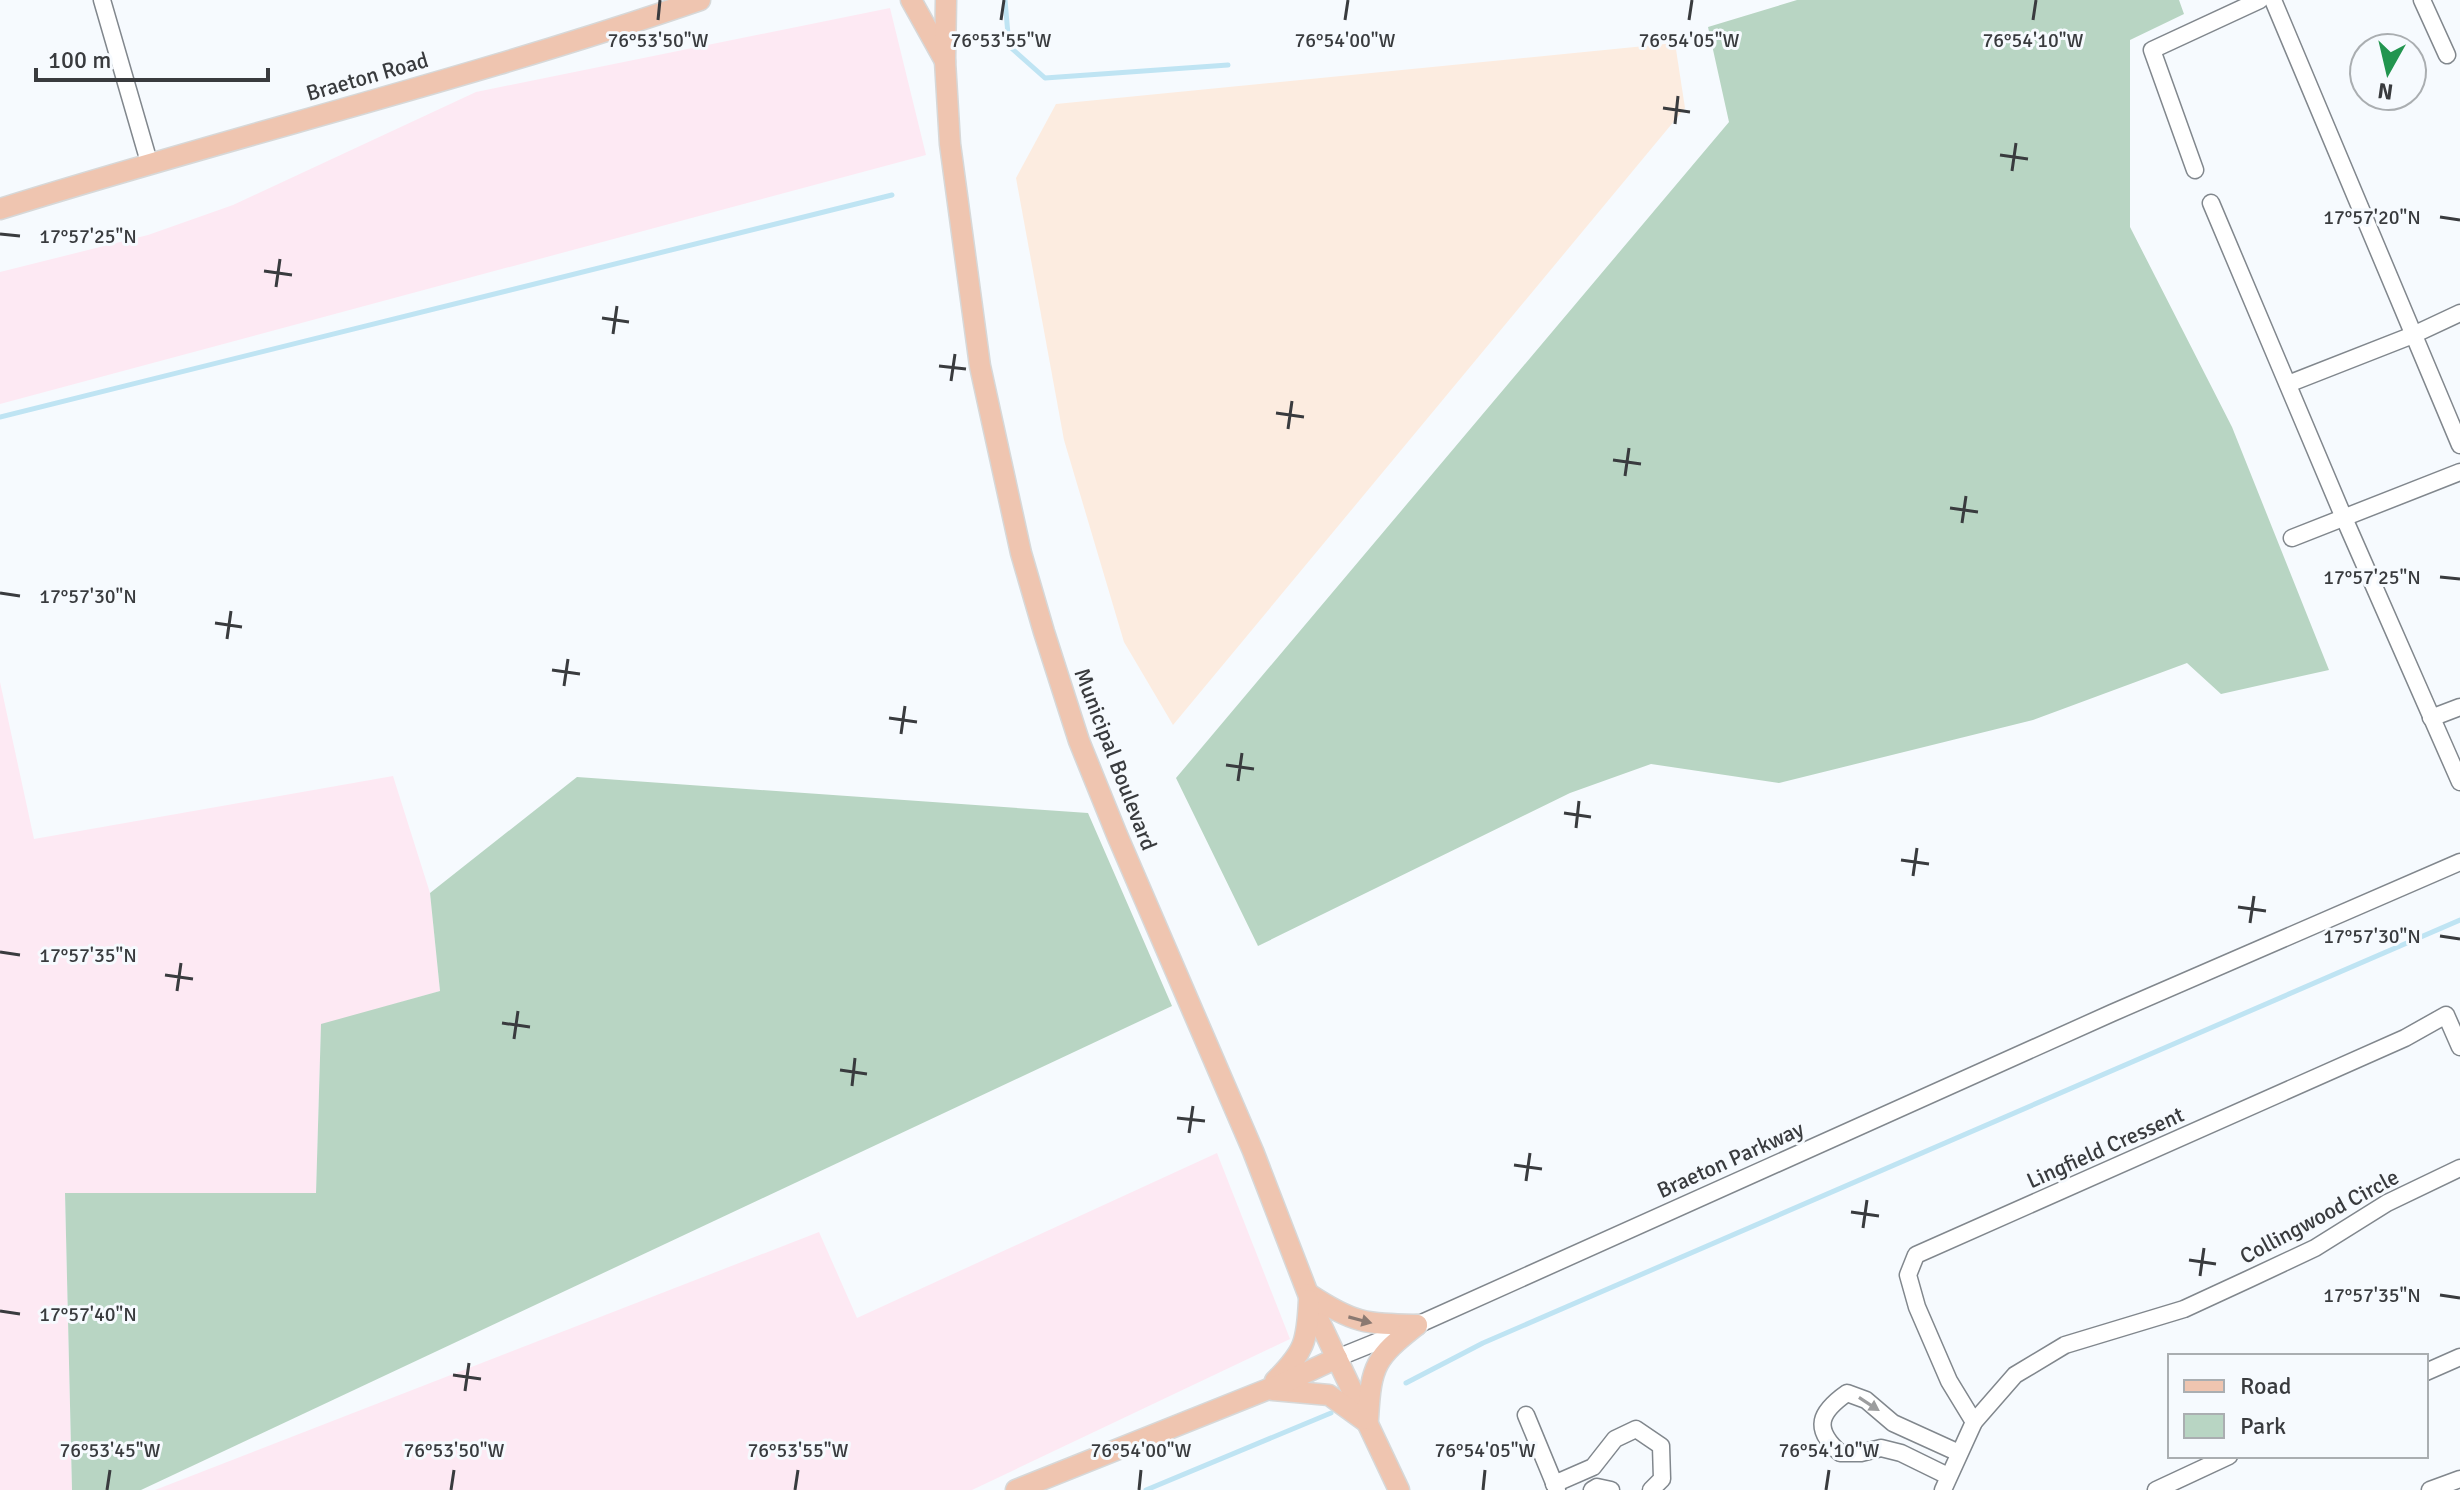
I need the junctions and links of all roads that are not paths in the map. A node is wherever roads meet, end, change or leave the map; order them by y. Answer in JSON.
{"nodes":[{"id":1,"x":102,"y":0,"type":"edge"},
{"id":2,"x":700,"y":0,"type":"edge"},
{"id":3,"x":911,"y":0,"type":"edge"},
{"id":4,"x":946,"y":0,"type":"edge"},
{"id":5,"x":2260,"y":0,"type":"edge"},
{"id":6,"x":2273,"y":0,"type":"edge"},
{"id":7,"x":2422,"y":0,"type":"edge"},
{"id":8,"x":2447,"y":55,"type":"dead end"},
{"id":9,"x":945,"y":61,"type":"junction"},
{"id":10,"x":149,"y":162,"type":"junction"},
{"id":11,"x":2195,"y":170,"type":"dead end"},
{"id":12,"x":2211,"y":203,"type":"dead end"},
{"id":13,"x":0,"y":209,"type":"edge"},
{"id":14,"x":2460,"y":313,"type":"edge"},
{"id":15,"x":2413,"y":335,"type":"junction"},
{"id":16,"x":2288,"y":384,"type":"junction"},
{"id":17,"x":2460,"y":445,"type":"edge"},
{"id":18,"x":2460,"y":472,"type":"edge"},
{"id":19,"x":2344,"y":518,"type":"junction"},
{"id":20,"x":2292,"y":538,"type":"dead end"},
{"id":21,"x":2460,"y":707,"type":"edge"},
{"id":22,"x":2431,"y":718,"type":"junction"},
{"id":23,"x":2460,"y":782,"type":"edge"},
{"id":24,"x":2460,"y":862,"type":"edge"},
{"id":25,"x":2453,"y":1011,"type":"edge"},
{"id":26,"x":2460,"y":1047,"type":"edge"},
{"id":27,"x":2460,"y":1168,"type":"edge"},
{"id":28,"x":1309,"y":1294,"type":"junction"},
{"id":29,"x":1417,"y":1325,"type":"junction"},
{"id":30,"x":2460,"y":1357,"type":"edge"},
{"id":31,"x":1337,"y":1358,"type":"junction"},
{"id":32,"x":2428,"y":1371,"type":"edge"},
{"id":33,"x":1266,"y":1390,"type":"junction"},
{"id":34,"x":1526,"y":1415,"type":"dead end"},
{"id":35,"x":1974,"y":1422,"type":"junction"},
{"id":36,"x":1368,"y":1423,"type":"junction"},
{"id":37,"x":1959,"y":1453,"type":"junction"},
{"id":38,"x":2225,"y":1458,"type":"edge"},
{"id":39,"x":2460,"y":1479,"type":"edge"},
{"id":40,"x":1946,"y":1483,"type":"edge"},
{"id":41,"x":1555,"y":1487,"type":"edge"},
{"id":42,"x":1016,"y":1490,"type":"edge"},
{"id":43,"x":1399,"y":1490,"type":"edge"},
{"id":44,"x":1592,"y":1490,"type":"edge"},
{"id":45,"x":1611,"y":1490,"type":"edge"},
{"id":46,"x":1651,"y":1490,"type":"edge"},
{"id":47,"x":2156,"y":1490,"type":"edge"},
{"id":48,"x":2430,"y":1490,"type":"edge"}],
"edges":[{"from":1,"to":10,"type":"street"},
{"from":2,"to":10,"type":"main road","name":"Braeton Road"},
{"from":3,"to":9,"type":"main road"},
{"from":4,"to":9,"type":"main road","name":"Municipal Boulevard"},
{"from":5,"to":11,"type":"street"},
{"from":6,"to":15,"type":"street"},
{"from":7,"to":8,"type":"street"},
{"from":9,"to":28,"type":"main road","name":"Municipal Boulevard"},
{"from":10,"to":13,"type":"main road","name":"Braeton Road"},
{"from":12,"to":16,"type":"street"},
{"from":14,"to":15,"type":"street"},
{"from":15,"to":16,"type":"street"},
{"from":15,"to":17,"type":"street"},
{"from":16,"to":19,"type":"street"},
{"from":18,"to":19,"type":"street"},
{"from":19,"to":20,"type":"street"},
{"from":19,"to":22,"type":"street"},
{"from":21,"to":22,"type":"street"},
{"from":22,"to":23,"type":"street"},
{"from":24,"to":29,"type":"street","name":"Braeton Parkway"},
{"from":25,"to":26,"type":"street","name":"Lingfield Cressent"},
{"from":25,"to":35,"type":"street","name":"Lingfield Cressent"},
{"from":27,"to":35,"type":"street","name":"Collingwood Circle"},
{"from":28,"to":29,"type":"main road","one_way":true},
{"from":28,"to":31,"type":"main road","name":"Municipal Boulevard"},
{"from":28,"to":33,"type":"main road"},
{"from":29,"to":31,"type":"street","name":"Braeton Parkway"},
{"from":29,"to":36,"type":"main road"},
{"from":30,"to":32,"type":"street"},
{"from":31,"to":33,"type":"main road","name":"Braeton Parkway"},
{"from":31,"to":36,"type":"main road","name":"Municipal Boulevard"},
{"from":33,"to":36,"type":"main road"},
{"from":33,"to":42,"type":"main road","name":"Braeton Parkway"},
{"from":34,"to":41,"type":"street"},
{"from":35,"to":37,"type":"street","name":"Collingwood Circle"},
{"from":36,"to":43,"type":"main road","name":"Municipal Boulevard"},
{"from":37,"to":40,"type":"street","name":"Collingwood Circle"},
{"from":40,"to":37,"type":"street","one_way":true},
{"from":38,"to":47,"type":"street"},
{"from":39,"to":48,"type":"street"},
{"from":41,"to":46,"type":"street"},
{"from":44,"to":45,"type":"street"}]}
